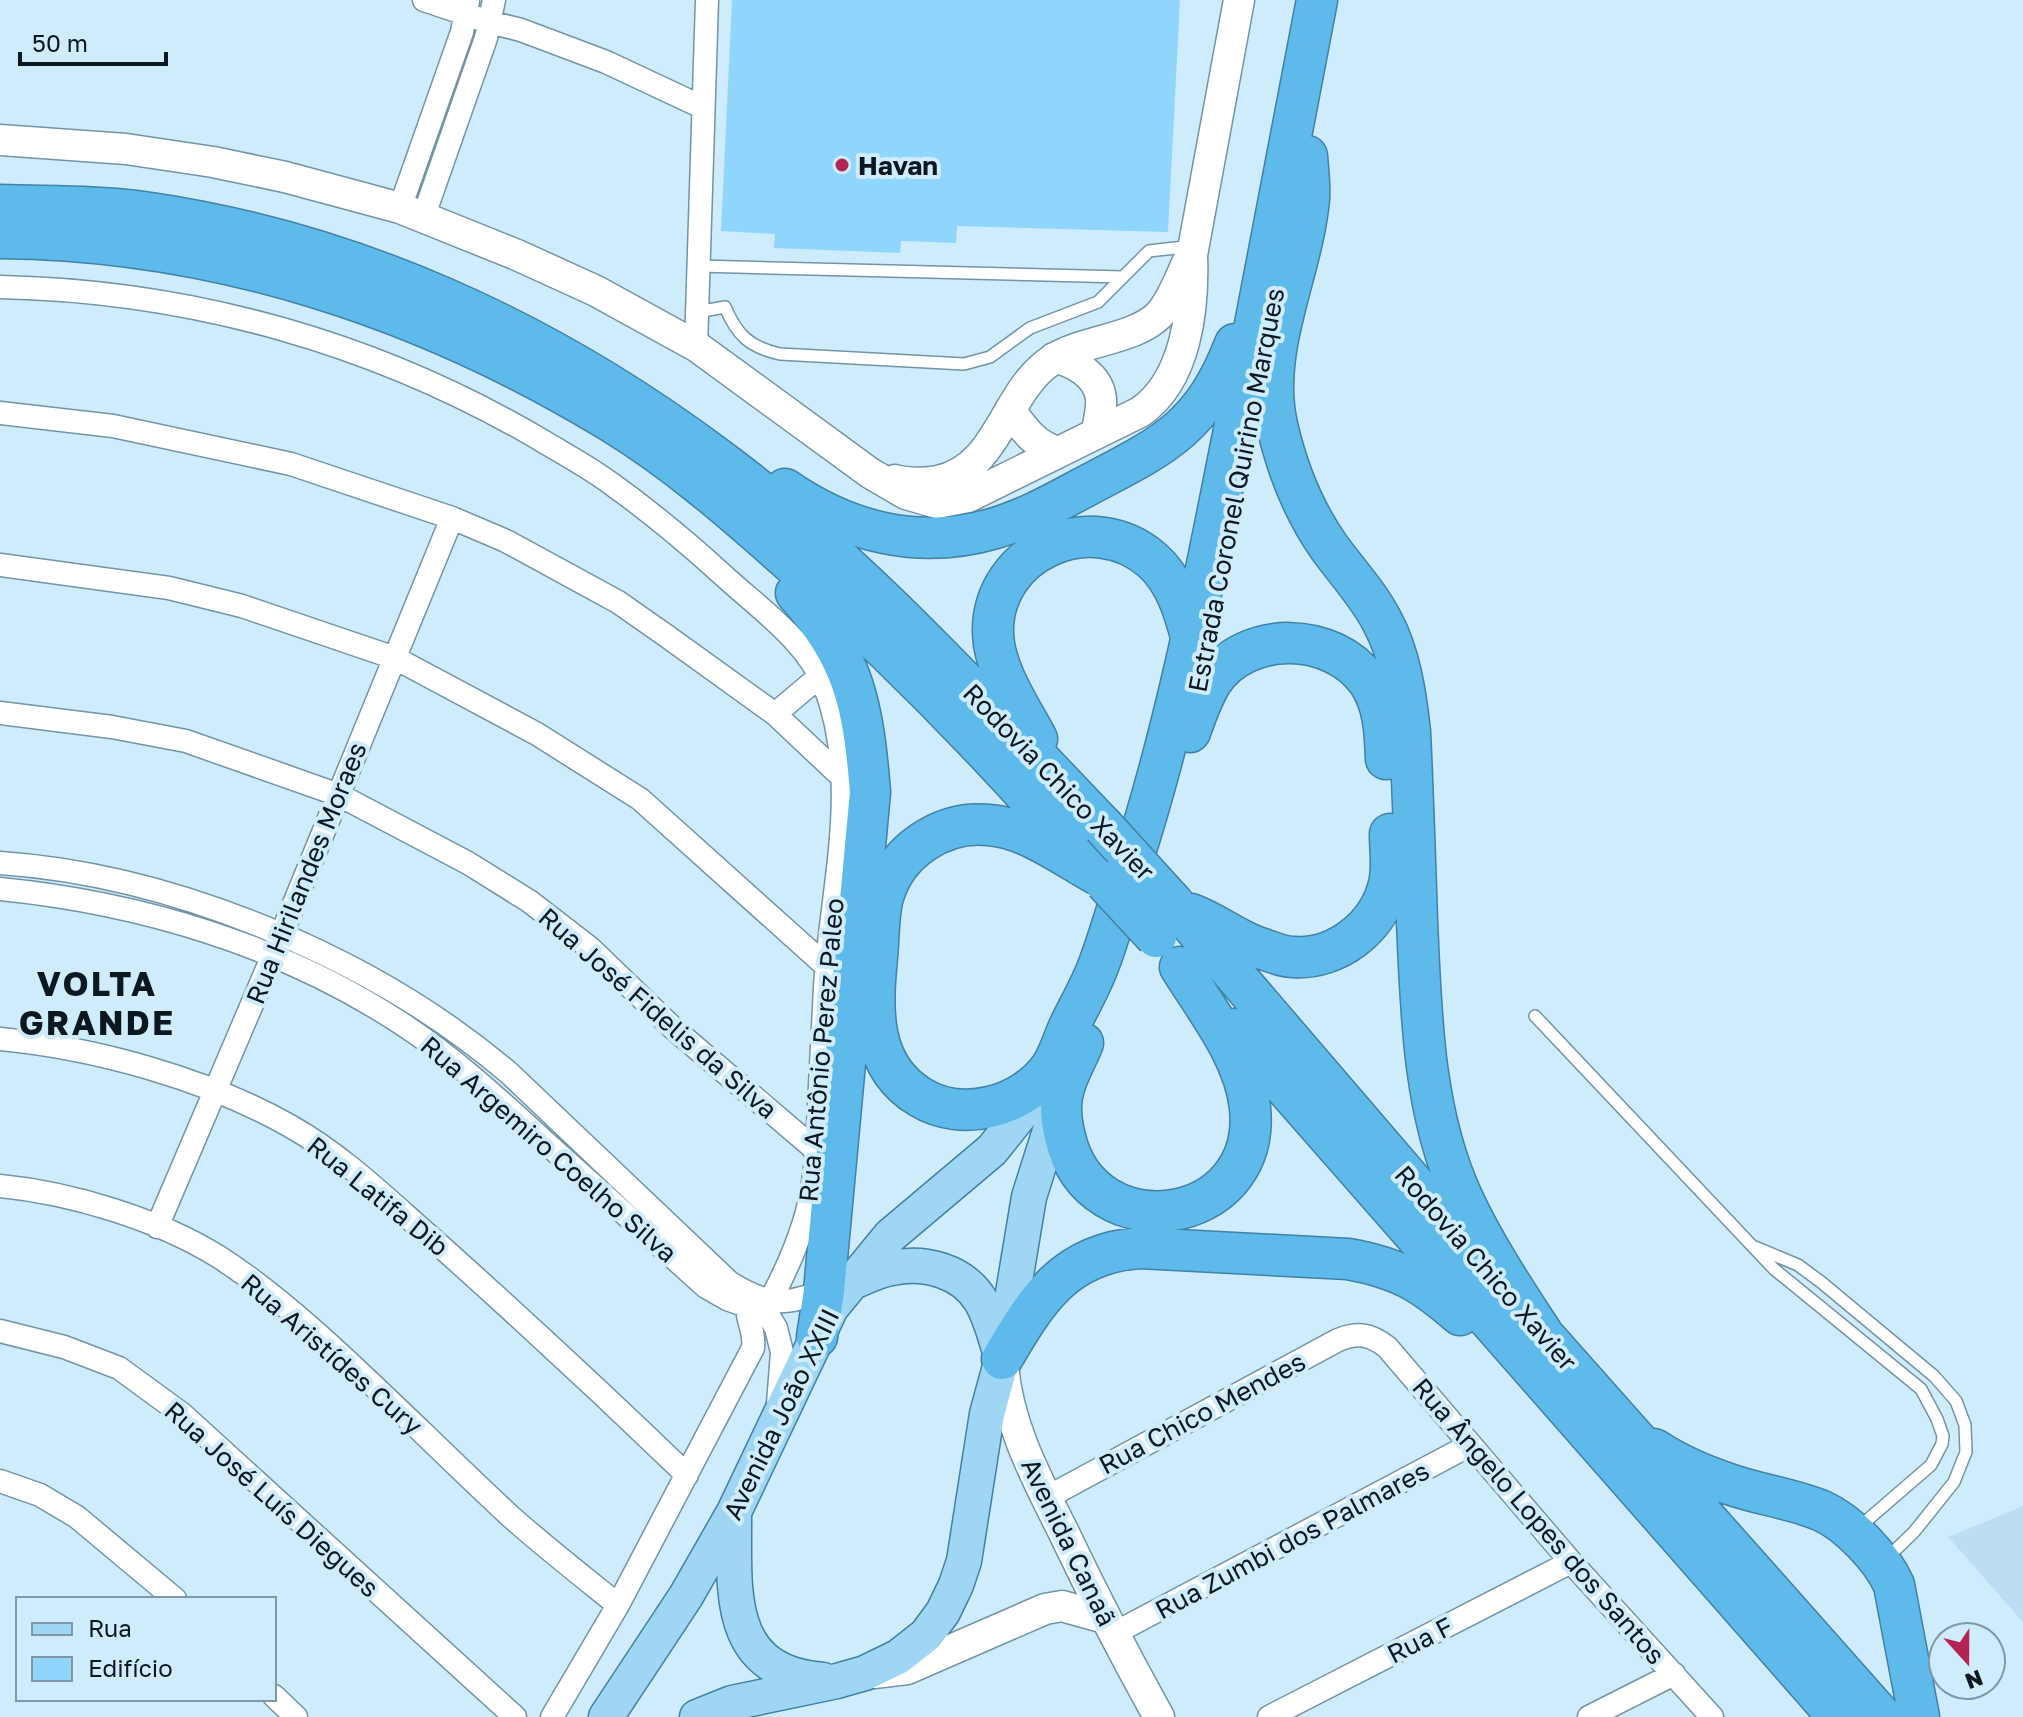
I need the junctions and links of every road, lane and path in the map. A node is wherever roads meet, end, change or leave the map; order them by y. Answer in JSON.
{"nodes":[{"id":1,"x":424,"y":0,"type":"edge"},
{"id":2,"x":494,"y":0,"type":"edge"},
{"id":3,"x":707,"y":0,"type":"edge"},
{"id":4,"x":1239,"y":0,"type":"edge"},
{"id":5,"x":1317,"y":0,"type":"edge"},
{"id":6,"x":1343,"y":0,"type":"edge"},
{"id":7,"x":467,"y":8,"type":"edge"},
{"id":8,"x":489,"y":22,"type":"junction"},
{"id":9,"x":702,"y":107,"type":"junction"},
{"id":10,"x":0,"y":140,"type":"edge"},
{"id":11,"x":1307,"y":156,"type":"junction"},
{"id":12,"x":0,"y":205,"type":"edge"},
{"id":13,"x":412,"y":213,"type":"junction"},
{"id":14,"x":0,"y":238,"type":"edge"},
{"id":15,"x":1193,"y":250,"type":"junction"},
{"id":16,"x":1269,"y":254,"type":"junction"},
{"id":17,"x":699,"y":266,"type":"junction"},
{"id":18,"x":1123,"y":277,"type":"junction"},
{"id":19,"x":0,"y":287,"type":"edge"},
{"id":20,"x":697,"y":312,"type":"junction"},
{"id":21,"x":696,"y":346,"type":"junction"},
{"id":22,"x":1054,"y":358,"type":"junction"},
{"id":23,"x":1010,"y":410,"type":"junction"},
{"id":24,"x":0,"y":413,"type":"edge"},
{"id":25,"x":656,"y":414,"type":"junction"},
{"id":26,"x":611,"y":422,"type":"junction"},
{"id":27,"x":1097,"y":432,"type":"junction"},
{"id":28,"x":1058,"y":452,"type":"junction"},
{"id":29,"x":870,"y":473,"type":"junction"},
{"id":30,"x":452,"y":518,"type":"junction"},
{"id":31,"x":0,"y":565,"type":"edge"},
{"id":32,"x":1192,"y":641,"type":"junction"},
{"id":33,"x":395,"y":658,"type":"junction"},
{"id":34,"x":820,"y":676,"type":"junction"},
{"id":35,"x":0,"y":713,"type":"edge"},
{"id":36,"x":775,"y":714,"type":"junction"},
{"id":37,"x":1190,"y":732,"type":"junction"},
{"id":38,"x":1057,"y":778,"type":"junction"},
{"id":39,"x":844,"y":779,"type":"junction"},
{"id":40,"x":339,"y":795,"type":"junction"},
{"id":41,"x":0,"y":863,"type":"edge"},
{"id":42,"x":1102,"y":878,"type":"junction"},
{"id":43,"x":0,"y":889,"type":"edge"},
{"id":44,"x":1172,"y":929,"type":"junction"},
{"id":45,"x":281,"y":933,"type":"junction"},
{"id":46,"x":273,"y":955,"type":"junction"},
{"id":47,"x":826,"y":966,"type":"junction"},
{"id":48,"x":1106,"y":971,"type":"junction"},
{"id":49,"x":1535,"y":1016,"type":"dead end"},
{"id":50,"x":0,"y":1039,"type":"edge"},
{"id":51,"x":1057,"y":1078,"type":"junction"},
{"id":52,"x":215,"y":1091,"type":"junction"},
{"id":53,"x":817,"y":1151,"type":"junction"},
{"id":54,"x":0,"y":1186,"type":"edge"},
{"id":55,"x":157,"y":1227,"type":"junction"},
{"id":56,"x":1751,"y":1245,"type":"junction"},
{"id":57,"x":837,"y":1287,"type":"junction"},
{"id":58,"x":757,"y":1303,"type":"junction"},
{"id":59,"x":0,"y":1331,"type":"edge"},
{"id":60,"x":1360,"y":1334,"type":"joint"},
{"id":61,"x":817,"y":1337,"type":"joint"},
{"id":62,"x":1546,"y":1339,"type":"junction"},
{"id":63,"x":1002,"y":1359,"type":"junction"},
{"id":64,"x":1543,"y":1382,"type":"junction"},
{"id":65,"x":778,"y":1416,"type":"junction"},
{"id":66,"x":1627,"y":1432,"type":"junction"},
{"id":67,"x":1943,"y":1436,"type":"junction"},
{"id":68,"x":1966,"y":1440,"type":"junction"},
{"id":69,"x":1470,"y":1445,"type":"junction"},
{"id":70,"x":687,"y":1475,"type":"junction"},
{"id":71,"x":0,"y":1481,"type":"edge"},
{"id":72,"x":1046,"y":1498,"type":"junction"},
{"id":73,"x":734,"y":1512,"type":"junction"},
{"id":74,"x":1852,"y":1533,"type":"junction"},
{"id":75,"x":1571,"y":1562,"type":"junction"},
{"id":76,"x":1882,"y":1563,"type":"junction"},
{"id":77,"x":173,"y":1597,"type":"edge"},
{"id":78,"x":618,"y":1605,"type":"junction"},
{"id":79,"x":1109,"y":1626,"type":"junction"},
{"id":80,"x":1674,"y":1674,"type":"junction"},
{"id":81,"x":851,"y":1677,"type":"junction"},
{"id":82,"x":515,"y":1717,"type":"edge"},
{"id":83,"x":552,"y":1717,"type":"edge"},
{"id":84,"x":606,"y":1717,"type":"edge"},
{"id":85,"x":697,"y":1717,"type":"edge"},
{"id":86,"x":1159,"y":1717,"type":"edge"},
{"id":87,"x":1269,"y":1717,"type":"edge"},
{"id":88,"x":1589,"y":1717,"type":"edge"},
{"id":89,"x":1712,"y":1717,"type":"edge"},
{"id":90,"x":1836,"y":1717,"type":"edge"},
{"id":91,"x":1882,"y":1717,"type":"edge"},
{"id":92,"x":1919,"y":1717,"type":"edge"}],
"edges":[{"from":1,"to":7,"type":"street"},
{"from":2,"to":8,"type":"street"},
{"from":3,"to":9,"type":"street"},
{"from":4,"to":15,"type":"street"},
{"from":5,"to":16,"type":"highway","name":"Estrada Coronel Quirino Marques"},
{"from":6,"to":11,"type":"highway","name":"Estrada Coronel Quirino Marques"},
{"from":7,"to":8,"type":"street"},
{"from":7,"to":13,"type":"street"},
{"from":8,"to":9,"type":"street"},
{"from":8,"to":13,"type":"street"},
{"from":9,"to":17,"type":"street"},
{"from":10,"to":13,"type":"street"},
{"from":11,"to":37,"type":"highway","name":"Estrada Coronel Quirino Marques"},
{"from":11,"to":62,"type":"highway"},
{"from":12,"to":25,"type":"highway","name":"Rodovia Chico Xavier"},
{"from":13,"to":21,"type":"street"},
{"from":14,"to":26,"type":"highway","name":"Rodovia Chico Xavier"},
{"from":15,"to":18,"type":"lane"},
{"from":15,"to":22,"type":"street"},
{"from":15,"to":27,"type":"street"},
{"from":16,"to":25,"type":"highway"},
{"from":16,"to":32,"type":"highway","name":"Estrada Coronel Quirino Marques"},
{"from":17,"to":18,"type":"lane"},
{"from":17,"to":20,"type":"street"},
{"from":18,"to":20,"type":"lane"},
{"from":19,"to":34,"type":"street","name":"Rua Antônio Perez Paleo"},
{"from":20,"to":21,"type":"street"},
{"from":21,"to":29,"type":"street"},
{"from":22,"to":23,"type":"street"},
{"from":22,"to":27,"type":"street"},
{"from":23,"to":28,"type":"street"},
{"from":23,"to":29,"type":"street"},
{"from":24,"to":30,"type":"street"},
{"from":25,"to":38,"type":"highway","name":"Rodovia Chico Xavier"},
{"from":26,"to":42,"type":"highway","name":"Rodovia Chico Xavier"},
{"from":26,"to":57,"type":"highway"},
{"from":27,"to":28,"type":"street"},
{"from":28,"to":29,"type":"street"},
{"from":30,"to":33,"type":"street","name":"Rua Hirilandes Moraes"},
{"from":30,"to":36,"type":"street"},
{"from":31,"to":33,"type":"street"},
{"from":32,"to":38,"type":"highway"},
{"from":32,"to":48,"type":"highway","name":"Estrada Coronel Quirino Marques"},
{"from":33,"to":40,"type":"street","name":"Rua Hirilandes Moraes"},
{"from":33,"to":47,"type":"street"},
{"from":34,"to":36,"type":"street"},
{"from":34,"to":39,"type":"street","name":"Rua Antônio Perez Paleo"},
{"from":35,"to":40,"type":"street","name":"Rua José Fidelis da Silva"},
{"from":36,"to":39,"type":"street"},
{"from":37,"to":44,"type":"highway"},
{"from":37,"to":48,"type":"highway","name":"Estrada Coronel Quirino Marques"},
{"from":38,"to":44,"type":"highway","name":"Rodovia Chico Xavier","bridge":true},
{"from":39,"to":47,"type":"street","name":"Rua Antônio Perez Paleo"},
{"from":40,"to":45,"type":"street","name":"Rua Hirilandes Moraes"},
{"from":40,"to":53,"type":"street","name":"Rua José Fidelis da Silva"},
{"from":41,"to":45,"type":"street","name":"Rua Argemiro Coelho Silva"},
{"from":42,"to":44,"type":"highway","name":"Rodovia Chico Xavier","bridge":true},
{"from":42,"to":51,"type":"highway"},
{"from":43,"to":46,"type":"street","name":"Rua Argemiro Coelho Silva"},
{"from":44,"to":51,"type":"highway"},
{"from":44,"to":62,"type":"highway","name":"Rodovia Chico Xavier"},
{"from":44,"to":64,"type":"highway","name":"Rodovia Chico Xavier"},
{"from":45,"to":46,"type":"street","name":"Rua Hirilandes Moraes"},
{"from":45,"to":58,"type":"street","name":"Rua Argemiro Coelho Silva"},
{"from":46,"to":52,"type":"street","name":"Rua Hirilandes Moraes"},
{"from":46,"to":58,"type":"street","name":"Rua Argemiro Coelho Silva"},
{"from":47,"to":53,"type":"street","name":"Rua Antônio Perez Paleo"},
{"from":48,"to":51,"type":"highway"},
{"from":49,"to":56,"type":"lane"},
{"from":50,"to":52,"type":"street","name":"Rua Latifa Dib"},
{"from":51,"to":57,"type":"main road","name":"Avenida João XXIII"},
{"from":51,"to":63,"type":"main road"},
{"from":52,"to":55,"type":"street","name":"Rua Hirilandes Moraes"},
{"from":52,"to":70,"type":"street","name":"Rua Latifa Dib"},
{"from":53,"to":58,"type":"street","name":"Rua Antônio Perez Paleo"},
{"from":54,"to":55,"type":"street","name":"Rua Aristídes Cury"},
{"from":55,"to":78,"type":"street","name":"Rua Aristídes Cury"},
{"from":56,"to":67,"type":"lane"},
{"from":56,"to":68,"type":"lane"},
{"from":57,"to":58,"type":"street"},
{"from":57,"to":61,"type":"highway"},
{"from":57,"to":63,"type":"main road"},
{"from":58,"to":65,"type":"street","name":"Rua Argemiro Coelho Silva"},
{"from":58,"to":70,"type":"street"},
{"from":59,"to":82,"type":"street","name":"Rua José Luís Diegues"},
{"from":60,"to":69,"type":"street","name":"Rua Ângelo Lopes dos Santos"},
{"from":60,"to":72,"type":"street","name":"Rua Chico Mendes"},
{"from":61,"to":65,"type":"main road","name":"Avenida João XXIII"},
{"from":62,"to":66,"type":"highway","name":"Rodovia Chico Xavier"},
{"from":63,"to":64,"type":"highway"},
{"from":63,"to":72,"type":"street","name":"Avenida Canaã"},
{"from":63,"to":81,"type":"main road"},
{"from":64,"to":90,"type":"highway","name":"Rodovia Chico Xavier"},
{"from":65,"to":73,"type":"main road","name":"Avenida João XXIII"},
{"from":66,"to":74,"type":"highway"},
{"from":66,"to":91,"type":"highway","name":"Rodovia Chico Xavier"},
{"from":67,"to":68,"type":"lane"},
{"from":67,"to":74,"type":"lane"},
{"from":68,"to":76,"type":"lane"},
{"from":69,"to":75,"type":"street","name":"Rua Ângelo Lopes dos Santos"},
{"from":69,"to":79,"type":"street","name":"Rua Zumbi dos Palmares"},
{"from":70,"to":78,"type":"street"},
{"from":71,"to":77,"type":"street"},
{"from":72,"to":79,"type":"street","name":"Avenida Canaã"},
{"from":73,"to":81,"type":"main road"},
{"from":73,"to":84,"type":"main road","name":"Avenida João XXIII"},
{"from":74,"to":76,"type":"highway"},
{"from":75,"to":80,"type":"street","name":"Rua Ângelo Lopes dos Santos"},
{"from":75,"to":87,"type":"street","name":"Rua F"},
{"from":76,"to":92,"type":"highway"},
{"from":78,"to":83,"type":"street"},
{"from":79,"to":81,"type":"street"},
{"from":79,"to":86,"type":"street","name":"Avenida Canaã"},
{"from":80,"to":88,"type":"street"},
{"from":80,"to":89,"type":"street","name":"Rua Ângelo Lopes dos Santos"},
{"from":81,"to":85,"type":"main road"}]}
